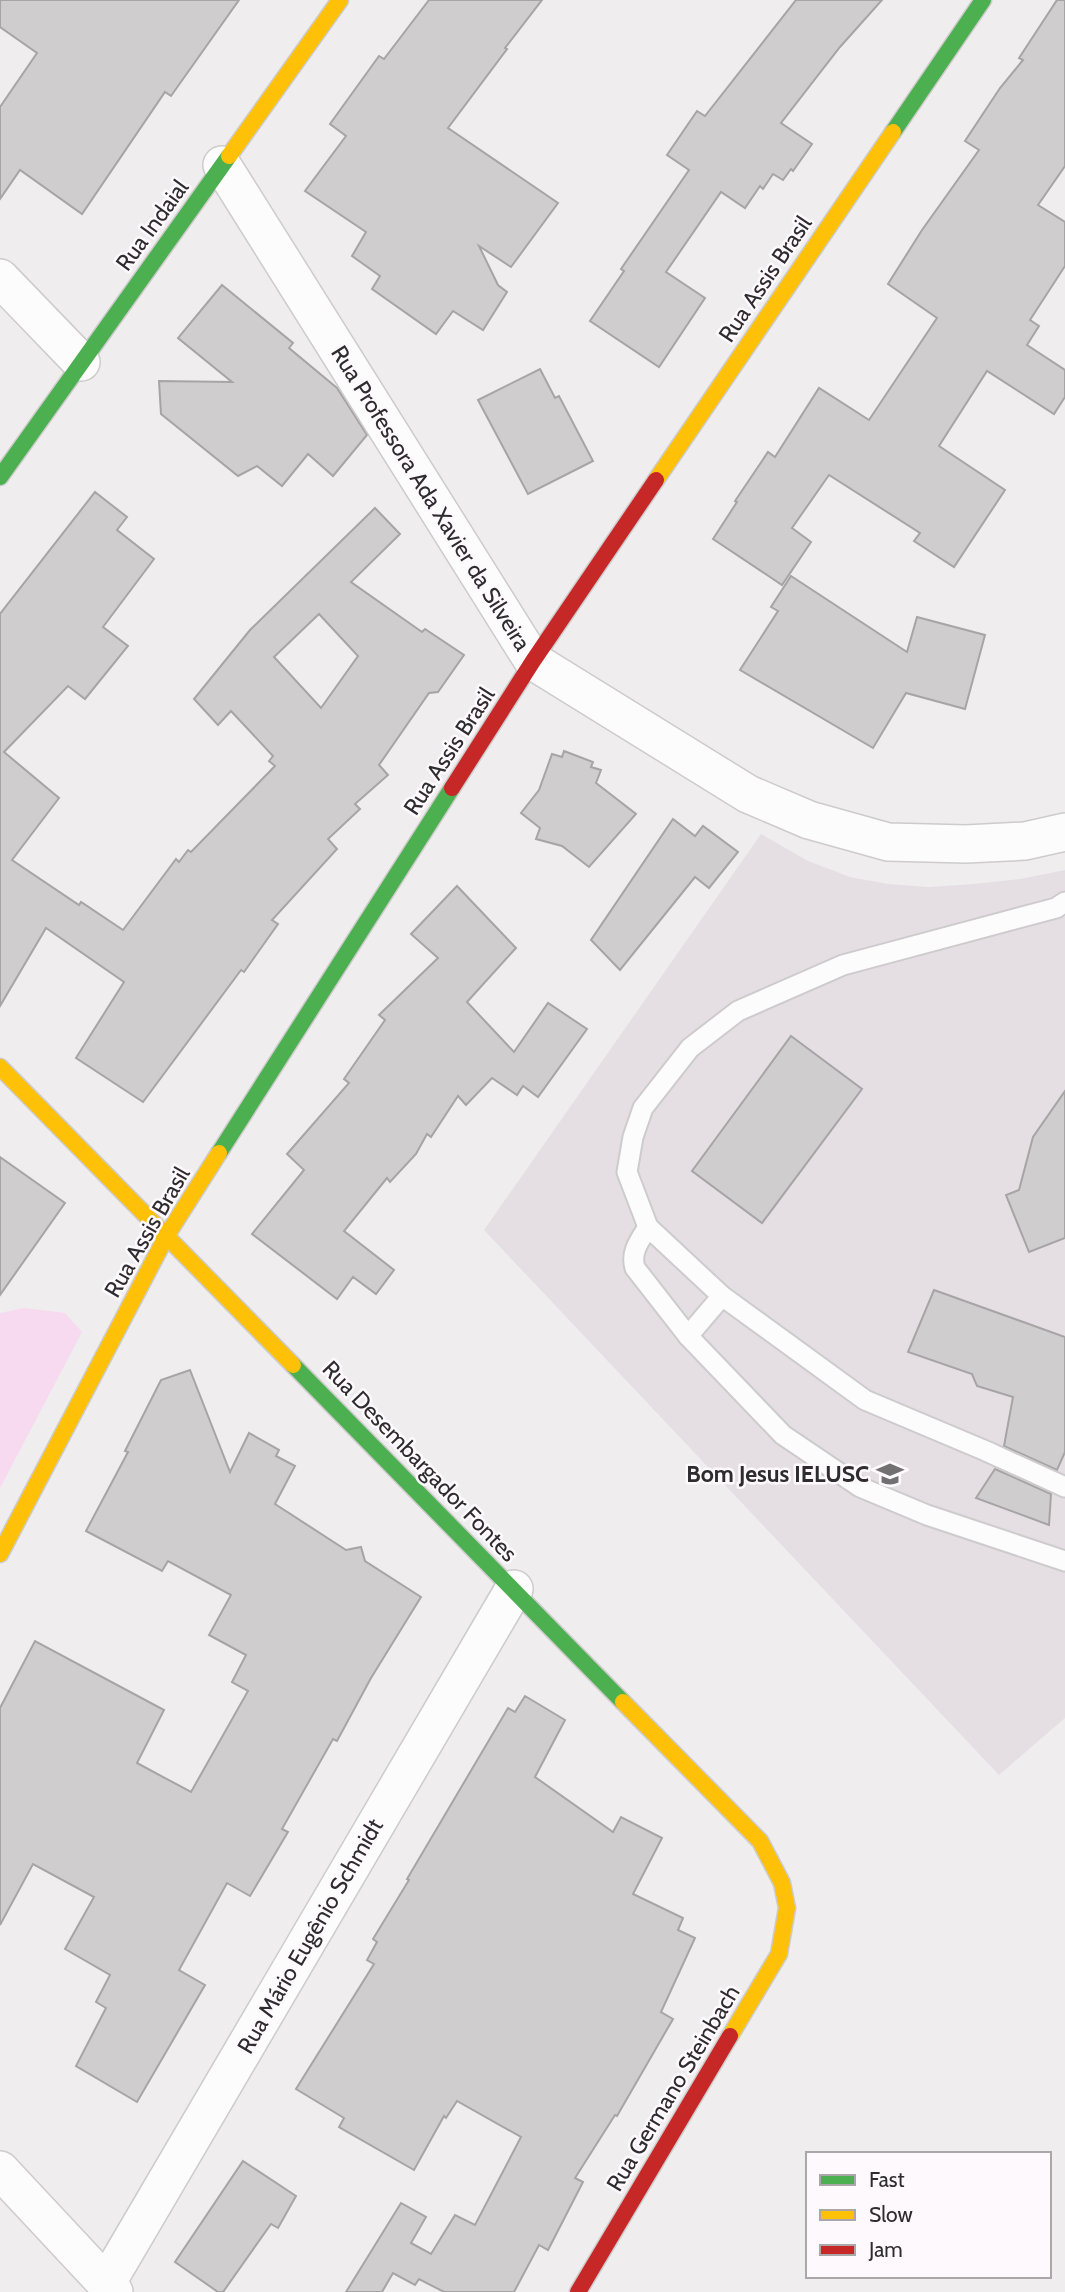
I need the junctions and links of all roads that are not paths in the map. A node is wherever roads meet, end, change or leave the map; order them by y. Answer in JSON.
{"nodes":[{"id":1,"x":340,"y":0,"type":"edge"},
{"id":2,"x":983,"y":0,"type":"edge"},
{"id":3,"x":222,"y":165,"type":"junction"},
{"id":4,"x":0,"y":278,"type":"edge"},
{"id":5,"x":81,"y":362,"type":"junction"},
{"id":6,"x":0,"y":477,"type":"edge"},
{"id":7,"x":533,"y":661,"type":"junction"},
{"id":8,"x":1065,"y":832,"type":"edge"},
{"id":9,"x":1065,"y":902,"type":"edge"},
{"id":10,"x":0,"y":1067,"type":"edge"},
{"id":11,"x":648,"y":1227,"type":"junction"},
{"id":12,"x":167,"y":1235,"type":"junction"},
{"id":13,"x":722,"y":1296,"type":"junction"},
{"id":14,"x":688,"y":1336,"type":"junction"},
{"id":15,"x":1065,"y":1487,"type":"edge"},
{"id":16,"x":0,"y":1554,"type":"edge"},
{"id":17,"x":1065,"y":1561,"type":"edge"},
{"id":18,"x":514,"y":1588,"type":"junction"},
{"id":19,"x":787,"y":1900,"type":"joint"},
{"id":20,"x":0,"y":2170,"type":"edge"},
{"id":21,"x":110,"y":2288,"type":"edge"},
{"id":22,"x":578,"y":2292,"type":"edge"}],
"edges":[{"from":1,"to":3,"type":"street","name":"Rua Indaial"},
{"from":2,"to":7,"type":"street","name":"Rua Assis Brasil"},
{"from":3,"to":5,"type":"street","name":"Rua Indaial"},
{"from":3,"to":7,"type":"street","name":"Rua Professora Ada Xavier da Silveira"},
{"from":4,"to":5,"type":"street"},
{"from":5,"to":6,"type":"street","name":"Rua Indaial"},
{"from":7,"to":8,"type":"street","name":"Rua Professora Ada Xavier da Silveira"},
{"from":7,"to":12,"type":"street","name":"Rua Assis Brasil"},
{"from":9,"to":11,"type":"lane"},
{"from":10,"to":12,"type":"street","name":"Rua Desembargador Fontes"},
{"from":11,"to":13,"type":"lane"},
{"from":11,"to":14,"type":"lane"},
{"from":12,"to":16,"type":"street","name":"Rua Assis Brasil"},
{"from":12,"to":18,"type":"street","name":"Rua Desembargador Fontes"},
{"from":13,"to":14,"type":"lane"},
{"from":13,"to":15,"type":"lane"},
{"from":14,"to":17,"type":"lane"},
{"from":18,"to":19,"type":"street","name":"Rua Desembargador Fontes"},
{"from":18,"to":21,"type":"street","name":"Rua Mário Eugênio Schmidt"},
{"from":19,"to":22,"type":"street","name":"Rua Germano Steinbach"},
{"from":20,"to":21,"type":"street"}]}
